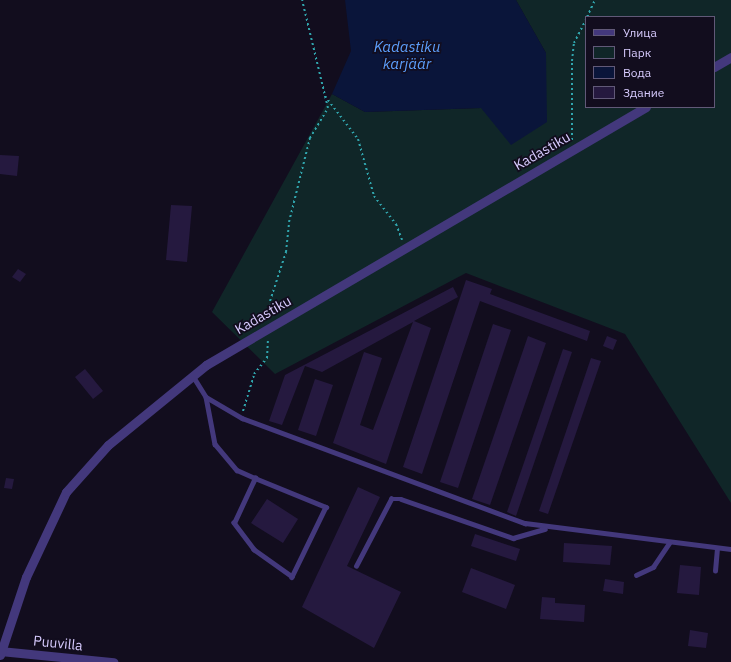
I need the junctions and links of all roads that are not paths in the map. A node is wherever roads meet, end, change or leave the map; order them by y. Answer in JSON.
{"nodes":[{"id":1,"x":731,"y":57,"type":"edge"},
{"id":2,"x":715,"y":66,"type":"edge"},
{"id":3,"x":644,"y":108,"type":"edge"},
{"id":4,"x":193,"y":376,"type":"junction"},
{"id":5,"x":206,"y":397,"type":"junction"},
{"id":6,"x":255,"y":478,"type":"junction"},
{"id":7,"x":547,"y":528,"type":"junction"},
{"id":8,"x":669,"y":542,"type":"junction"},
{"id":9,"x":718,"y":549,"type":"junction"},
{"id":10,"x":731,"y":549,"type":"edge"},
{"id":11,"x":356,"y":566,"type":"dead end"},
{"id":12,"x":715,"y":571,"type":"dead end"},
{"id":13,"x":636,"y":575,"type":"dead end"},
{"id":14,"x":0,"y":652,"type":"edge"},
{"id":15,"x":113,"y":662,"type":"edge"}],
"edges":[{"from":1,"to":2,"type":"street"},
{"from":3,"to":4,"type":"street","name":"Kadastiku"},
{"from":4,"to":5,"type":"lane"},
{"from":4,"to":14,"type":"street","name":"Kadastiku"},
{"from":5,"to":6,"type":"lane"},
{"from":5,"to":7,"type":"lane"},
{"from":6,"to":6,"type":"lane"},
{"from":7,"to":8,"type":"lane"},
{"from":7,"to":11,"type":"lane"},
{"from":8,"to":9,"type":"lane"},
{"from":8,"to":13,"type":"lane"},
{"from":9,"to":10,"type":"lane"},
{"from":9,"to":12,"type":"lane"},
{"from":14,"to":15,"type":"street","name":"Puuvilla"}]}
